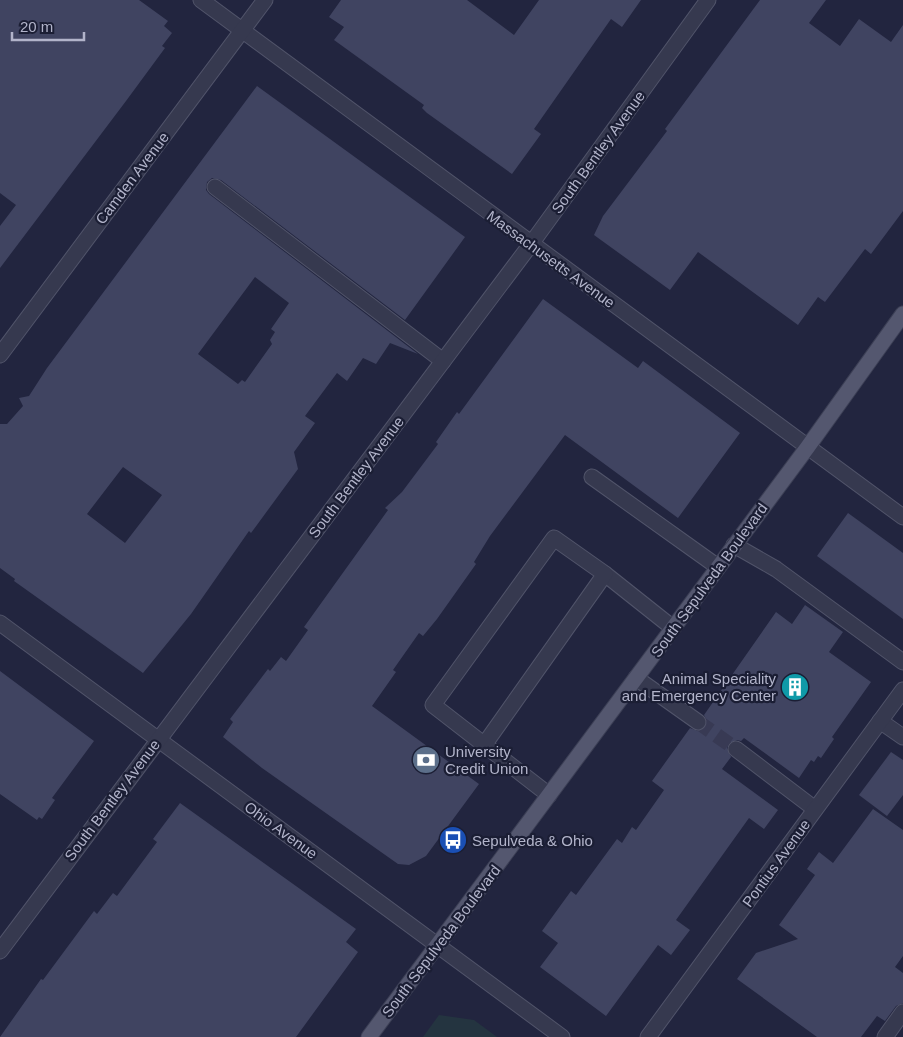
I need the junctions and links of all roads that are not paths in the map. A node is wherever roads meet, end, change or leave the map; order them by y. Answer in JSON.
{"nodes":[{"id":1,"x":201,"y":0,"type":"edge"},
{"id":2,"x":264,"y":0,"type":"edge"},
{"id":3,"x":708,"y":0,"type":"edge"},
{"id":4,"x":243,"y":30,"type":"junction"},
{"id":5,"x":215,"y":186,"type":"dead end"},
{"id":6,"x":531,"y":244,"type":"junction"},
{"id":7,"x":903,"y":314,"type":"edge"},
{"id":8,"x":0,"y":355,"type":"edge"},
{"id":9,"x":443,"y":361,"type":"junction"},
{"id":10,"x":807,"y":448,"type":"junction"},
{"id":11,"x":592,"y":477,"type":"dead end"},
{"id":12,"x":903,"y":516,"type":"edge"},
{"id":13,"x":734,"y":545,"type":"junction"},
{"id":14,"x":718,"y":567,"type":"junction"},
{"id":15,"x":604,"y":574,"type":"junction"},
{"id":16,"x":0,"y":623,"type":"edge"},
{"id":17,"x":673,"y":628,"type":"junction"},
{"id":18,"x":903,"y":662,"type":"edge"},
{"id":19,"x":636,"y":678,"type":"junction"},
{"id":20,"x":903,"y":690,"type":"edge"},
{"id":21,"x":880,"y":721,"type":"junction"},
{"id":22,"x":698,"y":722,"type":"tunnel mouth"},
{"id":23,"x":903,"y":737,"type":"edge"},
{"id":24,"x":158,"y":739,"type":"junction"},
{"id":25,"x":484,"y":745,"type":"junction"},
{"id":26,"x":736,"y":749,"type":"tunnel mouth"},
{"id":27,"x":549,"y":795,"type":"junction"},
{"id":28,"x":816,"y":809,"type":"junction"},
{"id":29,"x":438,"y":946,"type":"junction"},
{"id":30,"x":0,"y":951,"type":"edge"},
{"id":31,"x":903,"y":1012,"type":"edge"},
{"id":32,"x":369,"y":1037,"type":"edge"},
{"id":33,"x":562,"y":1037,"type":"edge"},
{"id":34,"x":648,"y":1037,"type":"edge"},
{"id":35,"x":884,"y":1037,"type":"edge"}],
"edges":[{"from":1,"to":4,"type":"street","name":"Massachusetts Avenue"},
{"from":2,"to":4,"type":"street","name":"Camden Avenue"},
{"from":3,"to":6,"type":"street","name":"South Bentley Avenue"},
{"from":4,"to":6,"type":"street","name":"Massachusetts Avenue"},
{"from":4,"to":8,"type":"street","name":"Camden Avenue"},
{"from":5,"to":9,"type":"street"},
{"from":6,"to":9,"type":"street","name":"South Bentley Avenue"},
{"from":6,"to":10,"type":"street","name":"Massachusetts Avenue"},
{"from":7,"to":10,"type":"main road","name":"South Sepulveda Boulevard"},
{"from":9,"to":24,"type":"street","name":"South Bentley Avenue"},
{"from":10,"to":12,"type":"street","name":"Massachusetts Avenue"},
{"from":10,"to":13,"type":"main road","name":"South Sepulveda Boulevard"},
{"from":11,"to":14,"type":"street"},
{"from":13,"to":14,"type":"main road","name":"South Sepulveda Boulevard"},
{"from":13,"to":18,"type":"street"},
{"from":14,"to":17,"type":"main road","name":"South Sepulveda Boulevard"},
{"from":15,"to":17,"type":"street"},
{"from":15,"to":25,"type":"street"},
{"from":15,"to":25,"type":"street"},
{"from":16,"to":24,"type":"street","name":"Ohio Avenue"},
{"from":17,"to":19,"type":"main road","name":"South Sepulveda Boulevard"},
{"from":19,"to":22,"type":"street"},
{"from":19,"to":27,"type":"main road","name":"South Sepulveda Boulevard"},
{"from":20,"to":21,"type":"street","name":"Pontius Avenue"},
{"from":21,"to":23,"type":"street"},
{"from":21,"to":28,"type":"street","name":"Pontius Avenue"},
{"from":24,"to":29,"type":"street","name":"Ohio Avenue"},
{"from":24,"to":30,"type":"street","name":"South Bentley Avenue"},
{"from":25,"to":27,"type":"street"},
{"from":26,"to":28,"type":"street"},
{"from":27,"to":29,"type":"main road","name":"South Sepulveda Boulevard"},
{"from":28,"to":34,"type":"street","name":"Pontius Avenue"},
{"from":29,"to":32,"type":"main road","name":"South Sepulveda Boulevard"},
{"from":29,"to":33,"type":"street","name":"Ohio Avenue"},
{"from":31,"to":35,"type":"street"}]}
